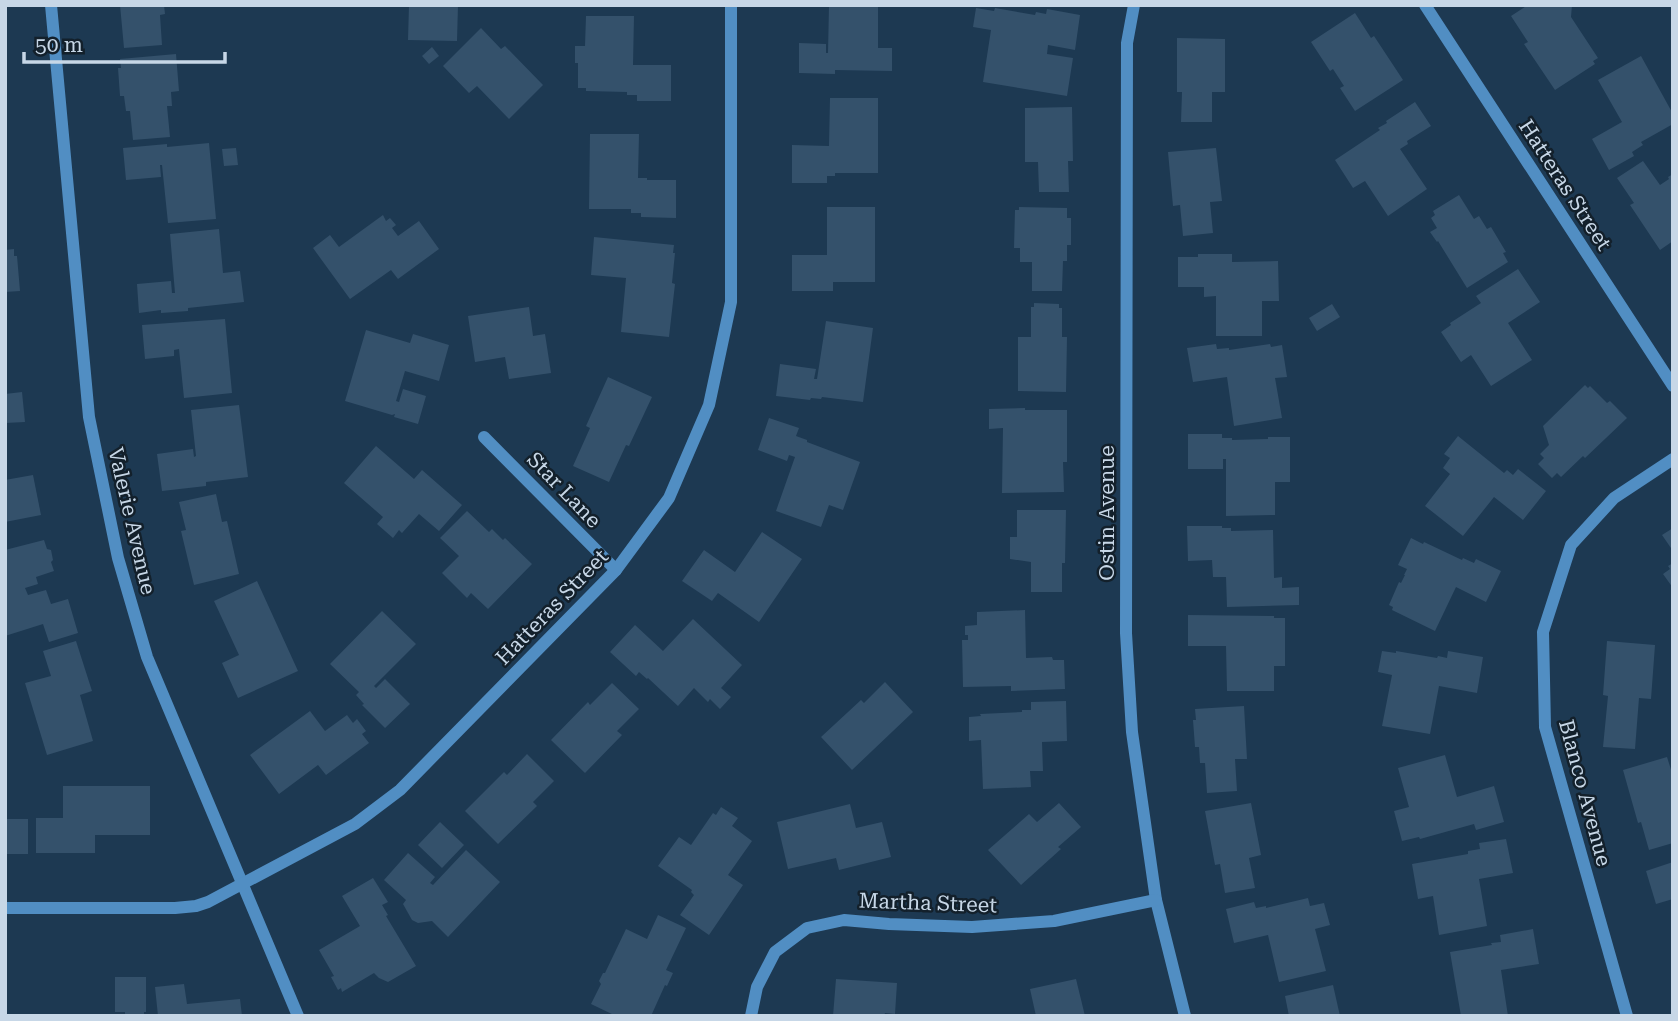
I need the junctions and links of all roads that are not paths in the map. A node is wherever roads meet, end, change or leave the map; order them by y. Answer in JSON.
{"nodes":[{"id":1,"x":51,"y":5,"type":"edge"},
{"id":2,"x":731,"y":5,"type":"edge"},
{"id":3,"x":1134,"y":5,"type":"edge"},
{"id":4,"x":1424,"y":5,"type":"edge"},
{"id":5,"x":1673,"y":386,"type":"edge"},
{"id":6,"x":484,"y":437,"type":"dead end"},
{"id":7,"x":1673,"y":459,"type":"edge"},
{"id":8,"x":616,"y":570,"type":"junction"},
{"id":9,"x":243,"y":884,"type":"junction"},
{"id":10,"x":1156,"y":900,"type":"junction"},
{"id":11,"x":5,"y":908,"type":"edge"},
{"id":12,"x":298,"y":1016,"type":"edge"},
{"id":13,"x":751,"y":1016,"type":"edge"},
{"id":14,"x":1185,"y":1016,"type":"edge"},
{"id":15,"x":1627,"y":1016,"type":"edge"}],
"edges":[{"from":1,"to":9,"type":"street","name":"Valerie Avenue"},
{"from":2,"to":8,"type":"street","name":"Hatteras Street"},
{"from":3,"to":10,"type":"street","name":"Ostin Avenue"},
{"from":4,"to":5,"type":"street","name":"Hatteras Street"},
{"from":6,"to":8,"type":"street","name":"Star Lane"},
{"from":7,"to":15,"type":"street","name":"Blanco Avenue"},
{"from":8,"to":9,"type":"street","name":"Hatteras Street"},
{"from":9,"to":11,"type":"street","name":"Hatteras Street"},
{"from":9,"to":12,"type":"street","name":"Valerie Avenue"},
{"from":10,"to":13,"type":"street","name":"Martha Street"},
{"from":10,"to":14,"type":"street","name":"Ostin Avenue"}]}
